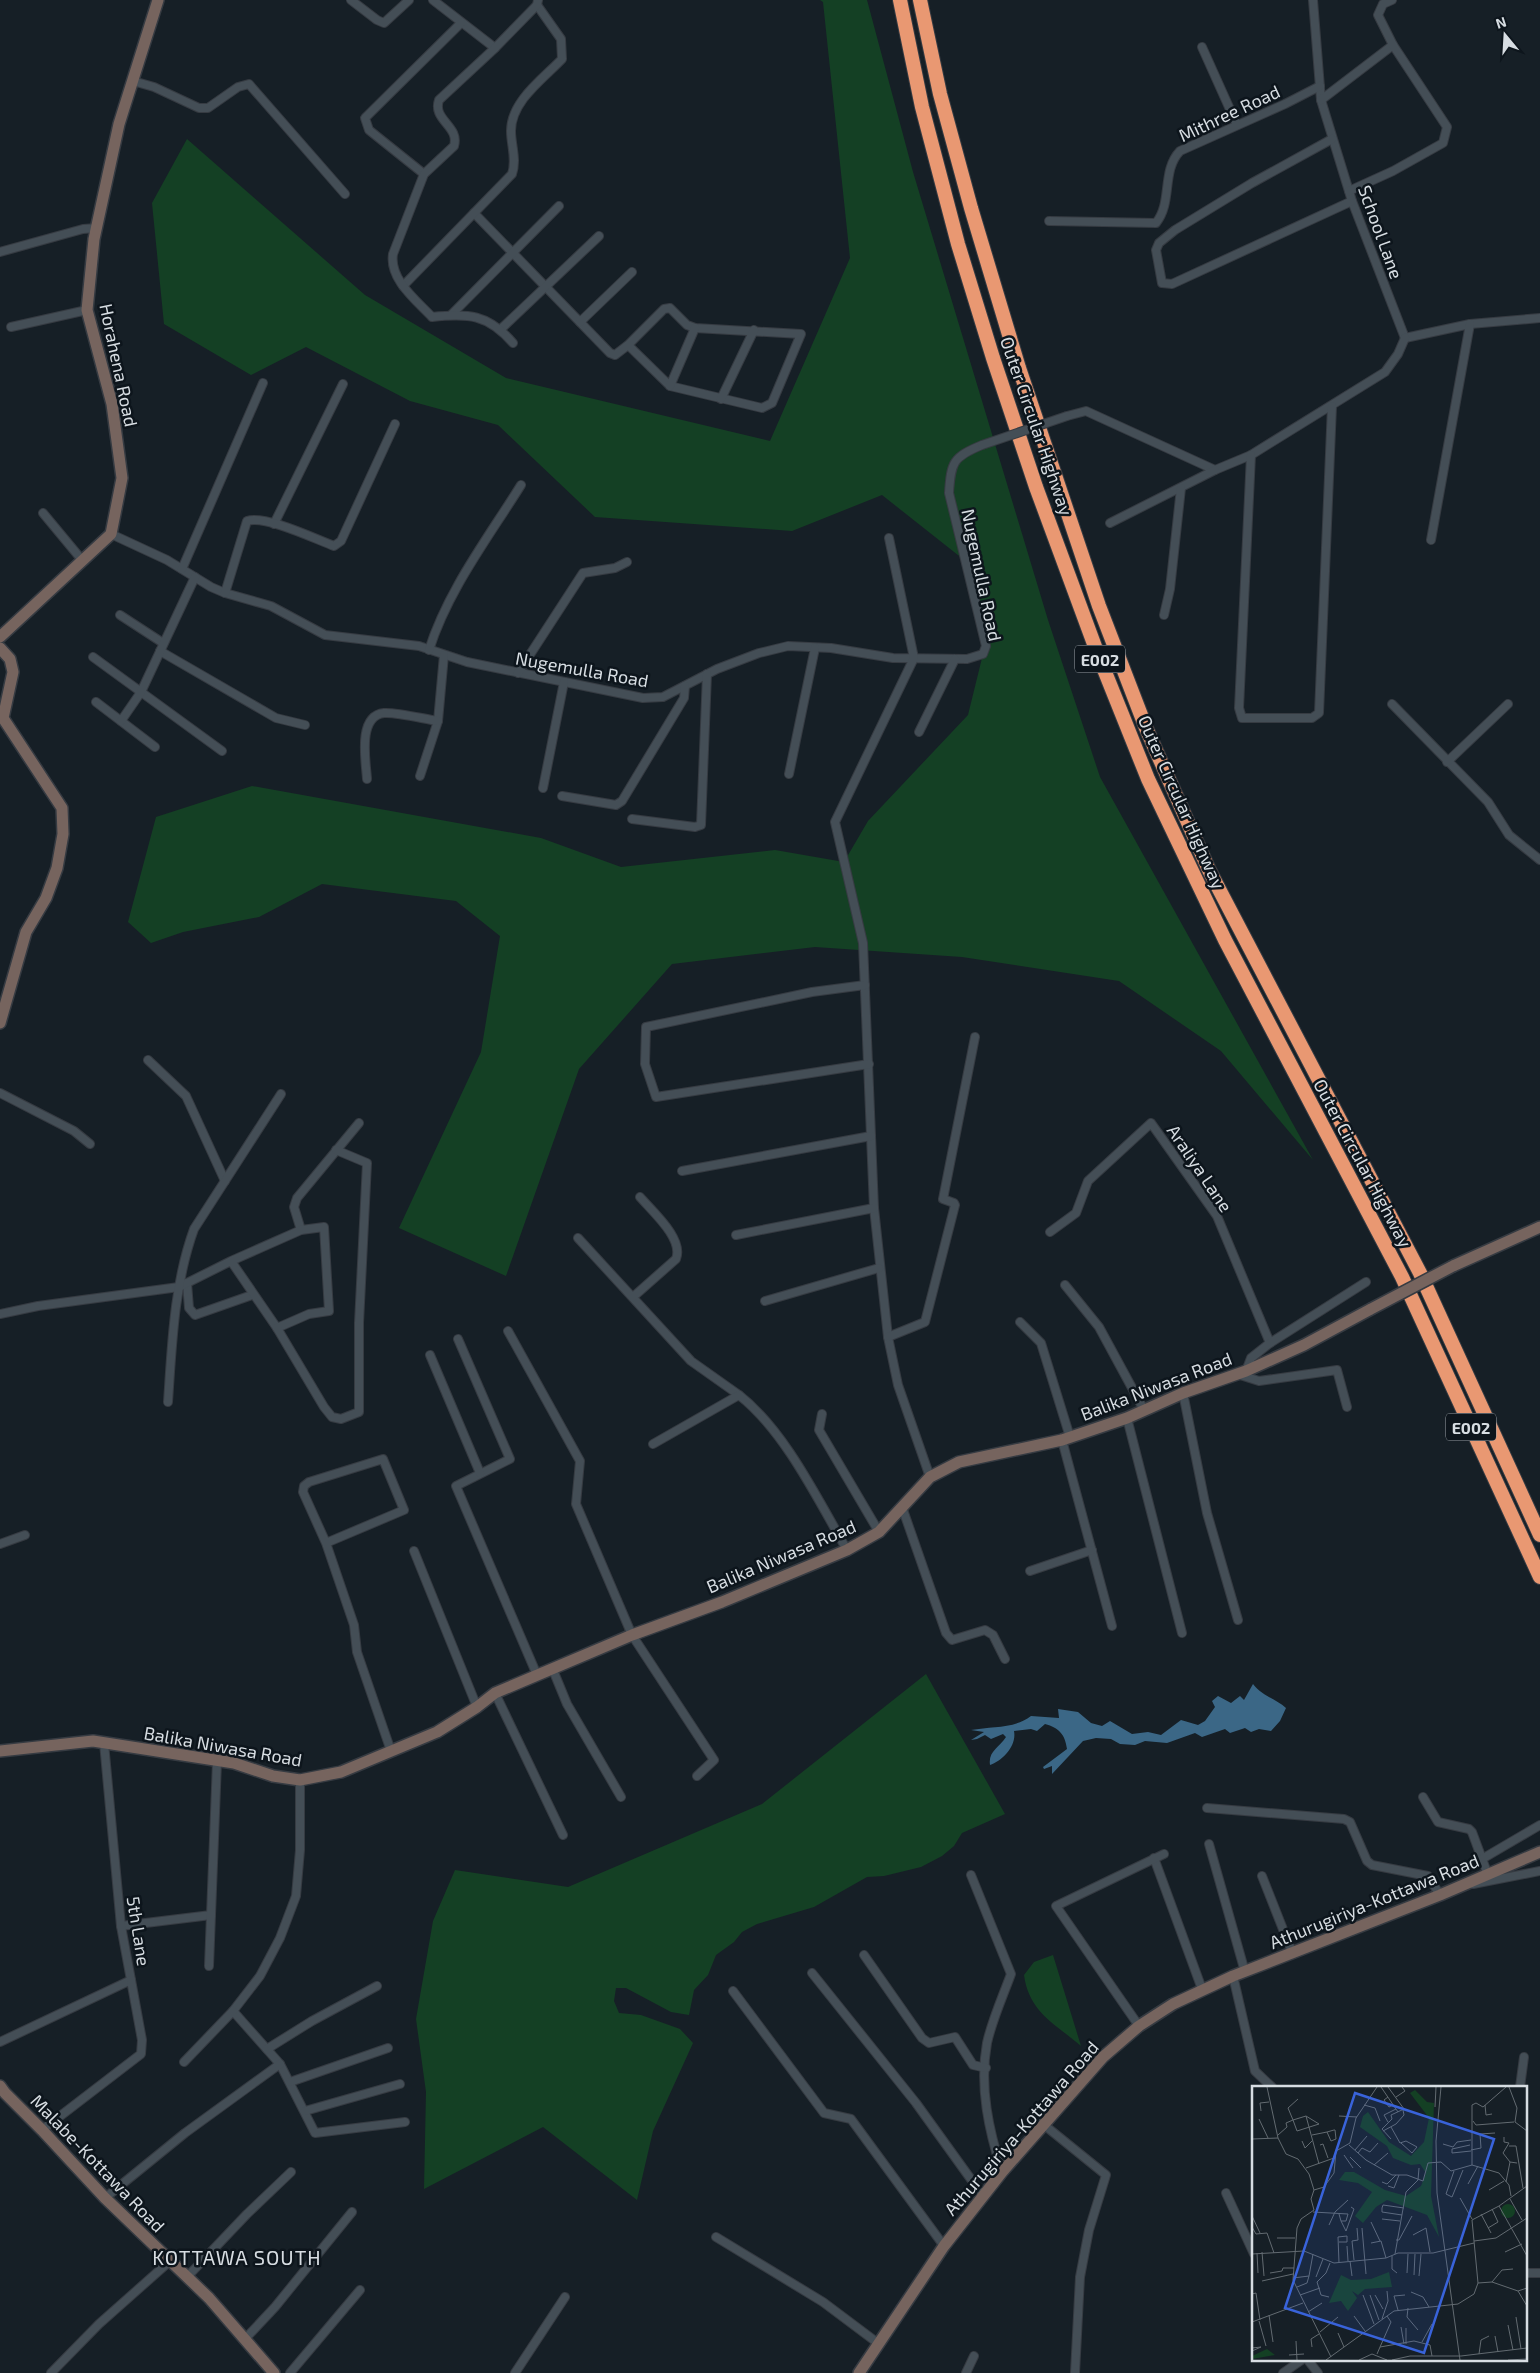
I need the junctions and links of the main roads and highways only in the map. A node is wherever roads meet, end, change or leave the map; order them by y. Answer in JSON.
{"nodes":[{"id":1,"x":900,"y":0,"type":"edge"},
{"id":2,"x":920,"y":0,"type":"edge"},
{"id":3,"x":1540,"y":1535,"type":"edge"},
{"id":4,"x":1540,"y":1577,"type":"edge"}],
"edges":[{"from":1,"to":4,"type":"highway","name":"Outer Circular Highway","number":"E002"},
{"from":2,"to":3,"type":"highway","name":"Outer Circular Highway","number":"E002"}]}
